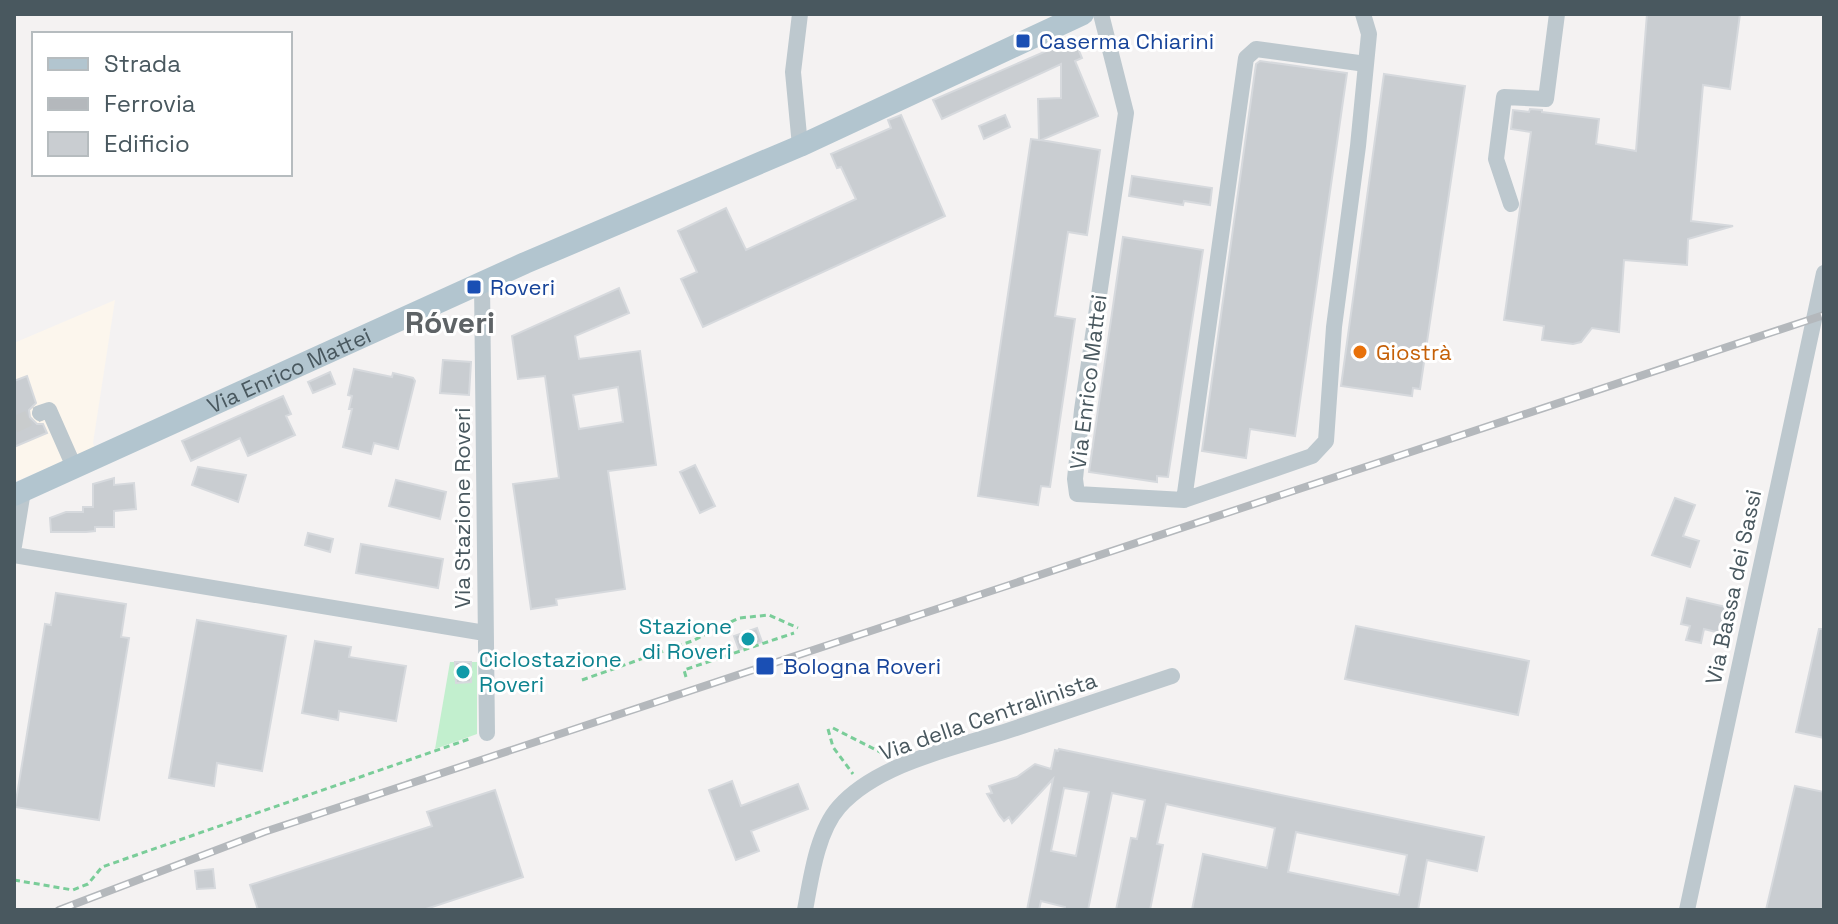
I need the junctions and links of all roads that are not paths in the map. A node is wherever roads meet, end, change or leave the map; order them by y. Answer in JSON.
{"nodes":[{"id":1,"x":800,"y":14,"type":"edge"},
{"id":2,"x":1083,"y":14,"type":"edge"},
{"id":3,"x":1101,"y":14,"type":"edge"},
{"id":4,"x":1363,"y":14,"type":"edge"},
{"id":5,"x":1557,"y":14,"type":"edge"},
{"id":6,"x":1366,"y":64,"type":"junction"},
{"id":7,"x":800,"y":146,"type":"junction"},
{"id":8,"x":1511,"y":204,"type":"dead end"},
{"id":9,"x":1824,"y":273,"type":"edge"},
{"id":10,"x":482,"y":283,"type":"junction"},
{"id":11,"x":40,"y":413,"type":"dead end"},
{"id":12,"x":75,"y":469,"type":"junction"},
{"id":13,"x":18,"y":493,"type":"edge"},
{"id":14,"x":1184,"y":500,"type":"junction"},
{"id":15,"x":14,"y":546,"type":"edge"},
{"id":16,"x":14,"y":555,"type":"edge"},
{"id":17,"x":485,"y":633,"type":"junction"},
{"id":18,"x":1172,"y":676,"type":"dead end"},
{"id":19,"x":487,"y":733,"type":"road end"},
{"id":20,"x":805,"y":910,"type":"edge"},
{"id":21,"x":1687,"y":910,"type":"edge"}],
"edges":[{"from":1,"to":7,"type":"street"},
{"from":2,"to":7,"type":"main road","name":"Via Enrico Mattei"},
{"from":3,"to":14,"type":"street","name":"Via Enrico Mattei"},
{"from":4,"to":6,"type":"street","name":"Via Enrico Mattei"},
{"from":5,"to":8,"type":"street"},
{"from":6,"to":14,"type":"street","name":"Via Enrico Mattei"},
{"from":6,"to":14,"type":"street"},
{"from":7,"to":10,"type":"main road","name":"Via Enrico Mattei"},
{"from":9,"to":21,"type":"street","name":"Via Bassa dei Sassi"},
{"from":10,"to":12,"type":"main road","name":"Via Enrico Mattei"},
{"from":10,"to":17,"type":"street","name":"Via Stazione Roveri"},
{"from":11,"to":12,"type":"street"},
{"from":12,"to":13,"type":"main road","name":"Via Enrico Mattei"},
{"from":13,"to":15,"type":"street","name":"Via Enrico Mattei"},
{"from":16,"to":17,"type":"street"},
{"from":17,"to":19,"type":"street","name":"Via Stazione Roveri"},
{"from":18,"to":20,"type":"street","name":"Via della Centralinista"}]}
